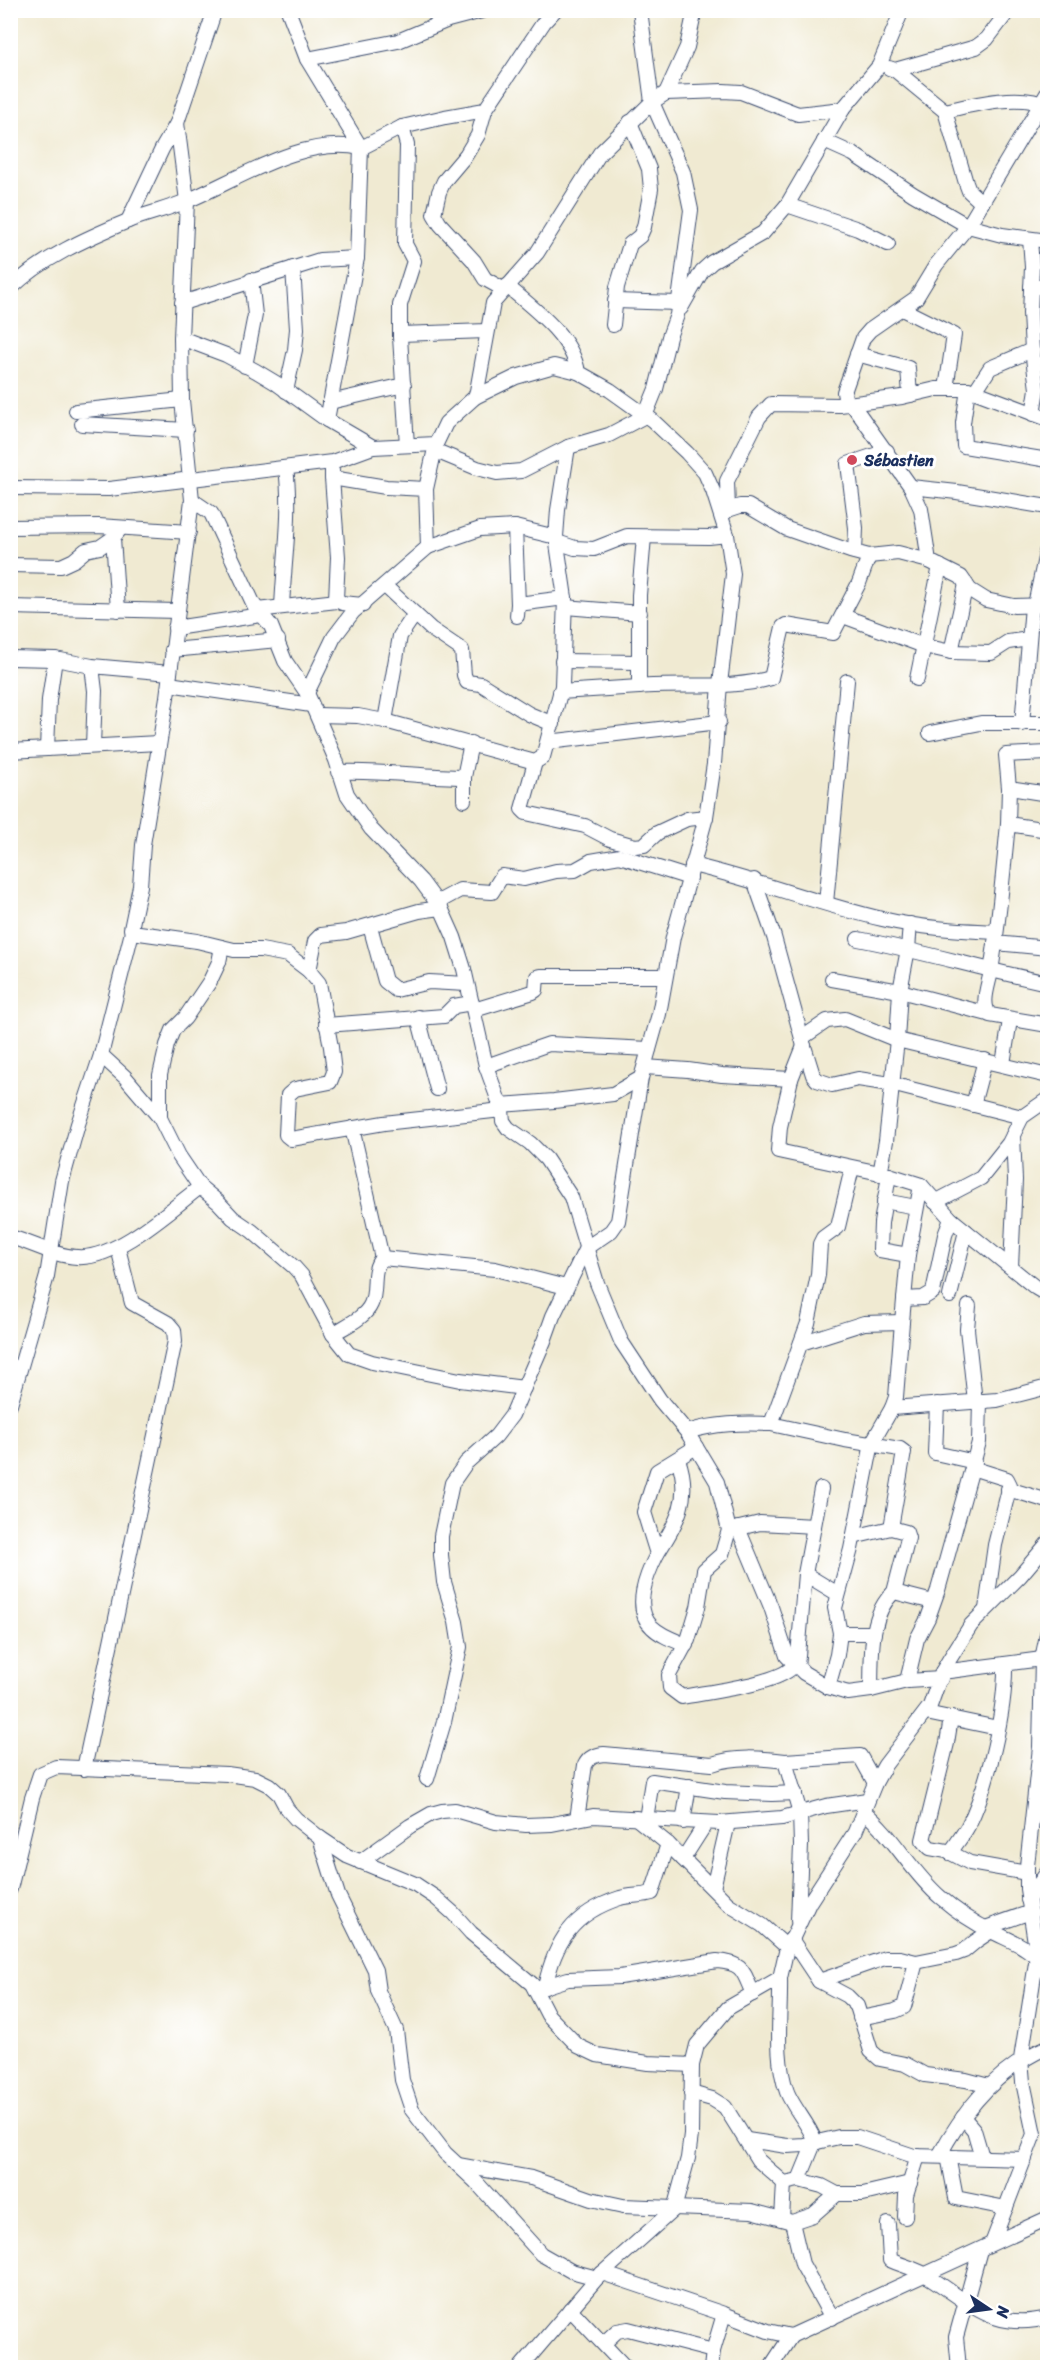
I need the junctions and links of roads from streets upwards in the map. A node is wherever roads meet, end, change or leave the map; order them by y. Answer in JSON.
{"nodes":[{"id":1,"x":215,"y":10,"type":"edge"},
{"id":2,"x":288,"y":10,"type":"edge"},
{"id":3,"x":486,"y":10,"type":"edge"},
{"id":4,"x":555,"y":10,"type":"edge"},
{"id":5,"x":640,"y":10,"type":"edge"},
{"id":6,"x":695,"y":10,"type":"edge"},
{"id":7,"x":902,"y":10,"type":"edge"},
{"id":8,"x":1009,"y":10,"type":"edge"},
{"id":9,"x":461,"y":13,"type":"edge"},
{"id":10,"x":307,"y":59,"type":"junction"},
{"id":11,"x":879,"y":66,"type":"junction"},
{"id":12,"x":895,"y":70,"type":"junction"},
{"id":13,"x":666,"y":93,"type":"junction"},
{"id":14,"x":1045,"y":101,"type":"edge"},
{"id":15,"x":652,"y":102,"type":"junction"},
{"id":16,"x":843,"y":109,"type":"junction"},
{"id":17,"x":485,"y":110,"type":"junction"},
{"id":18,"x":945,"y":111,"type":"junction"},
{"id":19,"x":630,"y":122,"type":"junction"},
{"id":20,"x":177,"y":123,"type":"junction"},
{"id":21,"x":402,"y":127,"type":"junction"},
{"id":22,"x":824,"y":141,"type":"junction"},
{"id":23,"x":361,"y":148,"type":"junction"},
{"id":24,"x":187,"y":201,"type":"junction"},
{"id":25,"x":982,"y":204,"type":"junction"},
{"id":26,"x":787,"y":205,"type":"junction"},
{"id":27,"x":128,"y":221,"type":"junction"},
{"id":28,"x":968,"y":226,"type":"junction"},
{"id":29,"x":1030,"y":239,"type":"junction"},
{"id":30,"x":1047,"y":241,"type":"edge"},
{"id":31,"x":888,"y":244,"type":"dead end"},
{"id":32,"x":357,"y":258,"type":"junction"},
{"id":33,"x":293,"y":268,"type":"junction"},
{"id":34,"x":251,"y":280,"type":"junction"},
{"id":35,"x":1031,"y":287,"type":"junction"},
{"id":36,"x":1047,"y":287,"type":"edge"},
{"id":37,"x":505,"y":288,"type":"junction"},
{"id":38,"x":10,"y":289,"type":"edge"},
{"id":39,"x":615,"y":301,"type":"junction"},
{"id":40,"x":182,"y":303,"type":"junction"},
{"id":41,"x":678,"y":309,"type":"junction"},
{"id":42,"x":902,"y":309,"type":"junction"},
{"id":43,"x":613,"y":325,"type":"dead end"},
{"id":44,"x":487,"y":331,"type":"junction"},
{"id":45,"x":400,"y":334,"type":"junction"},
{"id":46,"x":181,"y":338,"type":"junction"},
{"id":47,"x":1032,"y":350,"type":"junction"},
{"id":48,"x":857,"y":354,"type":"junction"},
{"id":49,"x":245,"y":366,"type":"junction"},
{"id":50,"x":578,"y":372,"type":"junction"},
{"id":51,"x":1042,"y":384,"type":"edge"},
{"id":52,"x":404,"y":385,"type":"junction"},
{"id":53,"x":946,"y":389,"type":"junction"},
{"id":54,"x":971,"y":390,"type":"junction"},
{"id":55,"x":286,"y":391,"type":"junction"},
{"id":56,"x":910,"y":395,"type":"junction"},
{"id":57,"x":475,"y":397,"type":"junction"},
{"id":58,"x":182,"y":400,"type":"junction"},
{"id":59,"x":330,"y":402,"type":"junction"},
{"id":60,"x":849,"y":404,"type":"junction"},
{"id":61,"x":1033,"y":414,"type":"junction"},
{"id":62,"x":645,"y":417,"type":"junction"},
{"id":63,"x":1047,"y":419,"type":"edge"},
{"id":64,"x":327,"y":420,"type":"junction"},
{"id":65,"x":186,"y":430,"type":"junction"},
{"id":66,"x":407,"y":445,"type":"junction"},
{"id":67,"x":373,"y":447,"type":"junction"},
{"id":68,"x":568,"y":447,"type":"junction"},
{"id":69,"x":436,"y":448,"type":"junction"},
{"id":70,"x":887,"y":452,"type":"junction"},
{"id":71,"x":1047,"y":460,"type":"edge"},
{"id":72,"x":332,"y":462,"type":"junction"},
{"id":73,"x":286,"y":468,"type":"junction"},
{"id":74,"x":332,"y":478,"type":"junction"},
{"id":75,"x":192,"y":480,"type":"junction"},
{"id":76,"x":911,"y":487,"type":"junction"},
{"id":77,"x":10,"y":488,"type":"edge"},
{"id":78,"x":426,"y":489,"type":"junction"},
{"id":79,"x":192,"y":500,"type":"junction"},
{"id":80,"x":1047,"y":507,"type":"edge"},
{"id":81,"x":725,"y":513,"type":"junction"},
{"id":82,"x":10,"y":527,"type":"edge"},
{"id":83,"x":515,"y":527,"type":"junction"},
{"id":84,"x":189,"y":532,"type":"junction"},
{"id":85,"x":117,"y":533,"type":"junction"},
{"id":86,"x":727,"y":535,"type":"junction"},
{"id":87,"x":644,"y":537,"type":"junction"},
{"id":88,"x":556,"y":539,"type":"junction"},
{"id":89,"x":1047,"y":544,"type":"edge"},
{"id":90,"x":428,"y":547,"type":"junction"},
{"id":91,"x":855,"y":552,"type":"junction"},
{"id":92,"x":869,"y":556,"type":"junction"},
{"id":93,"x":934,"y":563,"type":"junction"},
{"id":94,"x":10,"y":565,"type":"edge"},
{"id":95,"x":966,"y":584,"type":"junction"},
{"id":96,"x":385,"y":586,"type":"junction"},
{"id":97,"x":337,"y":601,"type":"junction"},
{"id":98,"x":565,"y":603,"type":"junction"},
{"id":99,"x":363,"y":605,"type":"junction"},
{"id":100,"x":1038,"y":605,"type":"edge"},
{"id":101,"x":10,"y":607,"type":"edge"},
{"id":102,"x":282,"y":607,"type":"junction"},
{"id":103,"x":118,"y":610,"type":"junction"},
{"id":104,"x":177,"y":611,"type":"junction"},
{"id":105,"x":259,"y":613,"type":"junction"},
{"id":106,"x":640,"y":613,"type":"junction"},
{"id":107,"x":415,"y":614,"type":"junction"},
{"id":108,"x":843,"y":616,"type":"junction"},
{"id":109,"x":175,"y":628,"type":"junction"},
{"id":110,"x":1029,"y":639,"type":"junction"},
{"id":111,"x":279,"y":640,"type":"junction"},
{"id":112,"x":924,"y":646,"type":"junction"},
{"id":113,"x":172,"y":650,"type":"junction"},
{"id":114,"x":951,"y":652,"type":"junction"},
{"id":115,"x":10,"y":658,"type":"edge"},
{"id":116,"x":55,"y":659,"type":"junction"},
{"id":117,"x":562,"y":661,"type":"junction"},
{"id":118,"x":639,"y":662,"type":"junction"},
{"id":119,"x":92,"y":666,"type":"junction"},
{"id":120,"x":169,"y":678,"type":"junction"},
{"id":121,"x":917,"y":680,"type":"dead end"},
{"id":122,"x":847,"y":681,"type":"dead end"},
{"id":123,"x":720,"y":684,"type":"junction"},
{"id":124,"x":639,"y":687,"type":"junction"},
{"id":125,"x":560,"y":692,"type":"junction"},
{"id":126,"x":311,"y":704,"type":"junction"},
{"id":127,"x":385,"y":721,"type":"junction"},
{"id":128,"x":718,"y":722,"type":"junction"},
{"id":129,"x":1047,"y":723,"type":"edge"},
{"id":130,"x":553,"y":724,"type":"junction"},
{"id":131,"x":1022,"y":724,"type":"junction"},
{"id":132,"x":930,"y":733,"type":"dead end"},
{"id":133,"x":548,"y":742,"type":"junction"},
{"id":134,"x":158,"y":743,"type":"junction"},
{"id":135,"x":471,"y":743,"type":"junction"},
{"id":136,"x":93,"y":747,"type":"junction"},
{"id":137,"x":47,"y":749,"type":"junction"},
{"id":138,"x":10,"y":751,"type":"edge"},
{"id":139,"x":1047,"y":753,"type":"edge"},
{"id":140,"x":535,"y":762,"type":"junction"},
{"id":141,"x":338,"y":772,"type":"junction"},
{"id":142,"x":464,"y":777,"type":"junction"},
{"id":143,"x":1009,"y":788,"type":"junction"},
{"id":144,"x":1047,"y":794,"type":"edge"},
{"id":145,"x":464,"y":800,"type":"dead end"},
{"id":146,"x":706,"y":817,"type":"junction"},
{"id":147,"x":1008,"y":824,"type":"junction"},
{"id":148,"x":1047,"y":830,"type":"edge"},
{"id":149,"x":691,"y":872,"type":"junction"},
{"id":150,"x":754,"y":880,"type":"junction"},
{"id":151,"x":826,"y":903,"type":"junction"},
{"id":152,"x":440,"y":905,"type":"junction"},
{"id":153,"x":910,"y":924,"type":"junction"},
{"id":154,"x":370,"y":926,"type":"junction"},
{"id":155,"x":132,"y":932,"type":"junction"},
{"id":156,"x":996,"y":937,"type":"junction"},
{"id":157,"x":858,"y":939,"type":"dead end"},
{"id":158,"x":222,"y":947,"type":"junction"},
{"id":159,"x":908,"y":949,"type":"junction"},
{"id":160,"x":1047,"y":952,"type":"edge"},
{"id":161,"x":309,"y":971,"type":"junction"},
{"id":162,"x":991,"y":971,"type":"junction"},
{"id":163,"x":664,"y":976,"type":"junction"},
{"id":164,"x":832,"y":979,"type":"dead end"},
{"id":165,"x":1047,"y":983,"type":"edge"},
{"id":166,"x":467,"y":984,"type":"junction"},
{"id":167,"x":900,"y":991,"type":"junction"},
{"id":168,"x":473,"y":1007,"type":"junction"},
{"id":169,"x":988,"y":1014,"type":"junction"},
{"id":170,"x":418,"y":1017,"type":"junction"},
{"id":171,"x":1010,"y":1020,"type":"junction"},
{"id":172,"x":326,"y":1025,"type":"junction"},
{"id":173,"x":1047,"y":1025,"type":"edge"},
{"id":174,"x":897,"y":1040,"type":"junction"},
{"id":175,"x":803,"y":1042,"type":"junction"},
{"id":176,"x":649,"y":1049,"type":"junction"},
{"id":177,"x":101,"y":1055,"type":"junction"},
{"id":178,"x":984,"y":1060,"type":"junction"},
{"id":179,"x":1003,"y":1064,"type":"junction"},
{"id":180,"x":486,"y":1066,"type":"junction"},
{"id":181,"x":643,"y":1073,"type":"junction"},
{"id":182,"x":1047,"y":1076,"type":"edge"},
{"id":183,"x":791,"y":1079,"type":"junction"},
{"id":184,"x":891,"y":1084,"type":"junction"},
{"id":185,"x":437,"y":1089,"type":"dead end"},
{"id":186,"x":1047,"y":1099,"type":"edge"},
{"id":187,"x":973,"y":1105,"type":"junction"},
{"id":188,"x":501,"y":1108,"type":"junction"},
{"id":189,"x":160,"y":1118,"type":"junction"},
{"id":190,"x":1022,"y":1118,"type":"junction"},
{"id":191,"x":352,"y":1128,"type":"junction"},
{"id":192,"x":1013,"y":1135,"type":"junction"},
{"id":193,"x":852,"y":1168,"type":"junction"},
{"id":194,"x":884,"y":1174,"type":"junction"},
{"id":195,"x":921,"y":1185,"type":"junction"},
{"id":196,"x":200,"y":1187,"type":"junction"},
{"id":197,"x":884,"y":1201,"type":"junction"},
{"id":198,"x":935,"y":1202,"type":"junction"},
{"id":199,"x":916,"y":1207,"type":"junction"},
{"id":200,"x":951,"y":1219,"type":"junction"},
{"id":201,"x":966,"y":1231,"type":"junction"},
{"id":202,"x":10,"y":1237,"type":"edge"},
{"id":203,"x":118,"y":1248,"type":"junction"},
{"id":204,"x":586,"y":1248,"type":"junction"},
{"id":205,"x":52,"y":1251,"type":"junction"},
{"id":206,"x":908,"y":1255,"type":"junction"},
{"id":207,"x":382,"y":1258,"type":"junction"},
{"id":208,"x":1011,"y":1268,"type":"junction"},
{"id":209,"x":566,"y":1287,"type":"junction"},
{"id":210,"x":1047,"y":1295,"type":"edge"},
{"id":211,"x":950,"y":1296,"type":"dead end"},
{"id":212,"x":904,"y":1299,"type":"junction"},
{"id":213,"x":969,"y":1306,"type":"dead end"},
{"id":214,"x":902,"y":1322,"type":"junction"},
{"id":215,"x":333,"y":1334,"type":"junction"},
{"id":216,"x":801,"y":1343,"type":"junction"},
{"id":217,"x":1047,"y":1387,"type":"edge"},
{"id":218,"x":524,"y":1388,"type":"junction"},
{"id":219,"x":977,"y":1401,"type":"junction"},
{"id":220,"x":10,"y":1404,"type":"edge"},
{"id":221,"x":938,"y":1404,"type":"junction"},
{"id":222,"x":892,"y":1408,"type":"junction"},
{"id":223,"x":771,"y":1424,"type":"junction"},
{"id":224,"x":687,"y":1432,"type":"junction"},
{"id":225,"x":872,"y":1443,"type":"junction"},
{"id":226,"x":696,"y":1447,"type":"junction"},
{"id":227,"x":678,"y":1458,"type":"junction"},
{"id":228,"x":974,"y":1465,"type":"junction"},
{"id":229,"x":821,"y":1489,"type":"dead end"},
{"id":230,"x":1008,"y":1490,"type":"junction"},
{"id":231,"x":1047,"y":1501,"type":"edge"},
{"id":232,"x":814,"y":1526,"type":"junction"},
{"id":233,"x":891,"y":1528,"type":"junction"},
{"id":234,"x":734,"y":1529,"type":"junction"},
{"id":235,"x":853,"y":1538,"type":"junction"},
{"id":236,"x":1047,"y":1543,"type":"edge"},
{"id":237,"x":657,"y":1554,"type":"junction"},
{"id":238,"x":805,"y":1574,"type":"junction"},
{"id":239,"x":894,"y":1592,"type":"junction"},
{"id":240,"x":838,"y":1594,"type":"junction"},
{"id":241,"x":933,"y":1602,"type":"junction"},
{"id":242,"x":986,"y":1610,"type":"junction"},
{"id":243,"x":1047,"y":1630,"type":"edge"},
{"id":244,"x":840,"y":1633,"type":"junction"},
{"id":245,"x":874,"y":1634,"type":"junction"},
{"id":246,"x":686,"y":1645,"type":"junction"},
{"id":247,"x":1044,"y":1663,"type":"edge"},
{"id":248,"x":1005,"y":1664,"type":"junction"},
{"id":249,"x":795,"y":1666,"type":"junction"},
{"id":250,"x":942,"y":1676,"type":"junction"},
{"id":251,"x":907,"y":1681,"type":"junction"},
{"id":252,"x":828,"y":1687,"type":"junction"},
{"id":253,"x":871,"y":1690,"type":"junction"},
{"id":254,"x":1045,"y":1702,"type":"edge"},
{"id":255,"x":926,"y":1713,"type":"junction"},
{"id":256,"x":951,"y":1719,"type":"junction"},
{"id":257,"x":998,"y":1728,"type":"junction"},
{"id":258,"x":1044,"y":1729,"type":"edge"},
{"id":259,"x":785,"y":1761,"type":"junction"},
{"id":260,"x":84,"y":1769,"type":"junction"},
{"id":261,"x":427,"y":1779,"type":"dead end"},
{"id":262,"x":875,"y":1783,"type":"junction"},
{"id":263,"x":688,"y":1786,"type":"junction"},
{"id":264,"x":795,"y":1793,"type":"junction"},
{"id":265,"x":865,"y":1805,"type":"junction"},
{"id":266,"x":800,"y":1813,"type":"junction"},
{"id":267,"x":641,"y":1819,"type":"junction"},
{"id":268,"x":577,"y":1820,"type":"junction"},
{"id":269,"x":683,"y":1822,"type":"junction"},
{"id":270,"x":706,"y":1823,"type":"junction"},
{"id":271,"x":728,"y":1823,"type":"junction"},
{"id":272,"x":320,"y":1838,"type":"junction"},
{"id":273,"x":668,"y":1844,"type":"junction"},
{"id":274,"x":950,"y":1853,"type":"junction"},
{"id":275,"x":683,"y":1859,"type":"junction"},
{"id":276,"x":360,"y":1862,"type":"junction"},
{"id":277,"x":1047,"y":1863,"type":"edge"},
{"id":278,"x":1027,"y":1869,"type":"junction"},
{"id":279,"x":1047,"y":1871,"type":"edge"},
{"id":280,"x":713,"y":1888,"type":"junction"},
{"id":281,"x":10,"y":1889,"type":"edge"},
{"id":282,"x":1030,"y":1906,"type":"junction"},
{"id":283,"x":988,"y":1929,"type":"junction"},
{"id":284,"x":792,"y":1938,"type":"junction"},
{"id":285,"x":1037,"y":1956,"type":"junction"},
{"id":286,"x":916,"y":1962,"type":"junction"},
{"id":287,"x":1047,"y":1969,"type":"edge"},
{"id":288,"x":780,"y":1978,"type":"junction"},
{"id":289,"x":819,"y":1981,"type":"junction"},
{"id":290,"x":541,"y":1988,"type":"junction"},
{"id":291,"x":753,"y":1994,"type":"junction"},
{"id":292,"x":860,"y":2018,"type":"junction"},
{"id":293,"x":1047,"y":2047,"type":"edge"},
{"id":294,"x":1021,"y":2059,"type":"junction"},
{"id":295,"x":692,"y":2065,"type":"junction"},
{"id":296,"x":989,"y":2086,"type":"junction"},
{"id":297,"x":691,"y":2093,"type":"junction"},
{"id":298,"x":963,"y":2117,"type":"junction"},
{"id":299,"x":747,"y":2140,"type":"junction"},
{"id":300,"x":815,"y":2141,"type":"junction"},
{"id":301,"x":918,"y":2156,"type":"junction"},
{"id":302,"x":943,"y":2156,"type":"junction"},
{"id":303,"x":982,"y":2157,"type":"junction"},
{"id":304,"x":1025,"y":2159,"type":"junction"},
{"id":305,"x":458,"y":2165,"type":"junction"},
{"id":306,"x":799,"y":2180,"type":"junction"},
{"id":307,"x":784,"y":2182,"type":"junction"},
{"id":308,"x":910,"y":2183,"type":"junction"},
{"id":309,"x":837,"y":2194,"type":"junction"},
{"id":310,"x":1006,"y":2208,"type":"junction"},
{"id":311,"x":674,"y":2209,"type":"junction"},
{"id":312,"x":905,"y":2217,"type":"dead end"},
{"id":313,"x":1047,"y":2218,"type":"edge"},
{"id":314,"x":787,"y":2220,"type":"junction"},
{"id":315,"x":888,"y":2224,"type":"dead end"},
{"id":316,"x":993,"y":2241,"type":"junction"},
{"id":317,"x":980,"y":2250,"type":"junction"},
{"id":318,"x":927,"y":2275,"type":"junction"},
{"id":319,"x":600,"y":2276,"type":"junction"},
{"id":320,"x":965,"y":2302,"type":"junction"},
{"id":321,"x":570,"y":2309,"type":"junction"},
{"id":322,"x":724,"y":2314,"type":"junction"},
{"id":323,"x":832,"y":2318,"type":"junction"},
{"id":324,"x":1047,"y":2318,"type":"edge"},
{"id":325,"x":791,"y":2336,"type":"junction"},
{"id":326,"x":604,"y":2343,"type":"junction"},
{"id":327,"x":713,"y":2351,"type":"junction"},
{"id":328,"x":520,"y":2367,"type":"edge"},
{"id":329,"x":626,"y":2367,"type":"edge"},
{"id":330,"x":711,"y":2367,"type":"edge"},
{"id":331,"x":770,"y":2367,"type":"edge"},
{"id":332,"x":959,"y":2367,"type":"edge"}],
"edges":[{"from":1,"to":20,"type":"street"},
{"from":2,"to":10,"type":"street"},
{"from":3,"to":9,"type":"street"},
{"from":4,"to":17,"type":"street"},
{"from":5,"to":15,"type":"street"},
{"from":6,"to":13,"type":"street"},
{"from":7,"to":11,"type":"street"},
{"from":8,"to":12,"type":"street"},
{"from":9,"to":10,"type":"street"},
{"from":10,"to":23,"type":"street"},
{"from":11,"to":12,"type":"street"},
{"from":11,"to":16,"type":"street"},
{"from":12,"to":18,"type":"street"},
{"from":13,"to":15,"type":"street"},
{"from":13,"to":16,"type":"street"},
{"from":14,"to":18,"type":"street"},
{"from":14,"to":25,"type":"street"},
{"from":15,"to":19,"type":"street"},
{"from":15,"to":41,"type":"street"},
{"from":16,"to":22,"type":"street"},
{"from":17,"to":21,"type":"street"},
{"from":17,"to":37,"type":"street"},
{"from":18,"to":25,"type":"street"},
{"from":19,"to":37,"type":"street"},
{"from":19,"to":39,"type":"street"},
{"from":20,"to":24,"type":"street"},
{"from":20,"to":27,"type":"street"},
{"from":21,"to":23,"type":"street"},
{"from":21,"to":45,"type":"street"},
{"from":22,"to":26,"type":"street"},
{"from":22,"to":28,"type":"street"},
{"from":23,"to":24,"type":"street"},
{"from":23,"to":32,"type":"street"},
{"from":24,"to":27,"type":"street"},
{"from":24,"to":40,"type":"street"},
{"from":25,"to":28,"type":"street"},
{"from":26,"to":31,"type":"street"},
{"from":26,"to":41,"type":"street"},
{"from":27,"to":38,"type":"street"},
{"from":28,"to":29,"type":"street"},
{"from":28,"to":42,"type":"street"},
{"from":29,"to":30,"type":"street"},
{"from":29,"to":35,"type":"street"},
{"from":32,"to":33,"type":"street"},
{"from":32,"to":59,"type":"street"},
{"from":33,"to":34,"type":"street"},
{"from":33,"to":55,"type":"street"},
{"from":34,"to":40,"type":"street"},
{"from":34,"to":49,"type":"street"},
{"from":35,"to":36,"type":"street"},
{"from":35,"to":47,"type":"street"},
{"from":37,"to":44,"type":"street"},
{"from":37,"to":50,"type":"street"},
{"from":39,"to":41,"type":"street"},
{"from":39,"to":43,"type":"street"},
{"from":40,"to":46,"type":"street"},
{"from":41,"to":62,"type":"street"},
{"from":42,"to":48,"type":"street"},
{"from":42,"to":53,"type":"street"},
{"from":44,"to":45,"type":"street"},
{"from":44,"to":57,"type":"street"},
{"from":45,"to":52,"type":"street"},
{"from":46,"to":49,"type":"street"},
{"from":46,"to":58,"type":"street"},
{"from":47,"to":51,"type":"street"},
{"from":47,"to":54,"type":"street"},
{"from":48,"to":56,"type":"street"},
{"from":48,"to":60,"type":"street"},
{"from":49,"to":55,"type":"street"},
{"from":50,"to":57,"type":"street"},
{"from":50,"to":62,"type":"street"},
{"from":51,"to":61,"type":"street"},
{"from":52,"to":59,"type":"street"},
{"from":52,"to":66,"type":"street"},
{"from":53,"to":54,"type":"street"},
{"from":53,"to":56,"type":"street"},
{"from":54,"to":61,"type":"street"},
{"from":54,"to":71,"type":"street"},
{"from":55,"to":64,"type":"street"},
{"from":56,"to":60,"type":"street"},
{"from":57,"to":69,"type":"street"},
{"from":58,"to":65,"type":"street"},
{"from":58,"to":65,"type":"street"},
{"from":59,"to":64,"type":"street"},
{"from":60,"to":70,"type":"street"},
{"from":60,"to":81,"type":"street"},
{"from":61,"to":63,"type":"street"},
{"from":62,"to":68,"type":"street"},
{"from":62,"to":81,"type":"street"},
{"from":64,"to":67,"type":"street"},
{"from":65,"to":75,"type":"street"},
{"from":66,"to":67,"type":"street"},
{"from":66,"to":69,"type":"street"},
{"from":67,"to":72,"type":"street"},
{"from":68,"to":69,"type":"street"},
{"from":68,"to":88,"type":"street"},
{"from":69,"to":78,"type":"street"},
{"from":70,"to":76,"type":"street"},
{"from":70,"to":91,"type":"street"},
{"from":72,"to":73,"type":"street"},
{"from":72,"to":74,"type":"street"},
{"from":73,"to":75,"type":"street"},
{"from":73,"to":102,"type":"street"},
{"from":74,"to":78,"type":"street"},
{"from":74,"to":97,"type":"street"},
{"from":75,"to":77,"type":"street"},
{"from":75,"to":79,"type":"street"},
{"from":76,"to":80,"type":"street"},
{"from":76,"to":93,"type":"street"},
{"from":78,"to":90,"type":"street"},
{"from":79,"to":84,"type":"street"},
{"from":79,"to":105,"type":"street"},
{"from":81,"to":86,"type":"street"},
{"from":81,"to":91,"type":"street"},
{"from":82,"to":85,"type":"street"},
{"from":83,"to":88,"type":"street"},
{"from":83,"to":90,"type":"street"},
{"from":83,"to":98,"type":"street"},
{"from":84,"to":85,"type":"street"},
{"from":84,"to":104,"type":"street"},
{"from":85,"to":94,"type":"street"},
{"from":85,"to":103,"type":"street"},
{"from":86,"to":87,"type":"street"},
{"from":86,"to":123,"type":"street"},
{"from":87,"to":88,"type":"street"},
{"from":87,"to":106,"type":"street"},
{"from":88,"to":98,"type":"street"},
{"from":89,"to":100,"type":"street"},
{"from":90,"to":96,"type":"street"},
{"from":91,"to":92,"type":"street"},
{"from":92,"to":93,"type":"street"},
{"from":92,"to":108,"type":"street"},
{"from":93,"to":95,"type":"street"},
{"from":93,"to":112,"type":"street"},
{"from":95,"to":100,"type":"street"},
{"from":95,"to":114,"type":"street"},
{"from":96,"to":99,"type":"street"},
{"from":96,"to":107,"type":"street"},
{"from":97,"to":99,"type":"street"},
{"from":97,"to":102,"type":"street"},
{"from":98,"to":106,"type":"street"},
{"from":98,"to":117,"type":"street"},
{"from":99,"to":126,"type":"street"},
{"from":100,"to":110,"type":"street"},
{"from":101,"to":103,"type":"street"},
{"from":102,"to":105,"type":"street"},
{"from":103,"to":104,"type":"street"},
{"from":104,"to":109,"type":"street"},
{"from":105,"to":109,"type":"street"},
{"from":105,"to":111,"type":"street"},
{"from":106,"to":118,"type":"street"},
{"from":107,"to":127,"type":"street"},
{"from":107,"to":130,"type":"street"},
{"from":108,"to":112,"type":"street"},
{"from":108,"to":123,"type":"street"},
{"from":109,"to":113,"type":"street"},
{"from":110,"to":114,"type":"street"},
{"from":110,"to":131,"type":"street"},
{"from":111,"to":113,"type":"street"},
{"from":111,"to":126,"type":"street"},
{"from":112,"to":114,"type":"street"},
{"from":112,"to":121,"type":"street"},
{"from":113,"to":120,"type":"street"},
{"from":115,"to":116,"type":"street"},
{"from":116,"to":119,"type":"street"},
{"from":116,"to":137,"type":"street"},
{"from":117,"to":118,"type":"street"},
{"from":117,"to":125,"type":"street"},
{"from":118,"to":124,"type":"street"},
{"from":119,"to":120,"type":"street"},
{"from":119,"to":136,"type":"street"},
{"from":120,"to":126,"type":"street"},
{"from":120,"to":134,"type":"street"},
{"from":122,"to":151,"type":"street"},
{"from":123,"to":124,"type":"street"},
{"from":123,"to":128,"type":"street"},
{"from":124,"to":125,"type":"street"},
{"from":125,"to":130,"type":"street"},
{"from":126,"to":127,"type":"street"},
{"from":126,"to":141,"type":"street"},
{"from":127,"to":135,"type":"street"},
{"from":128,"to":133,"type":"street"},
{"from":128,"to":146,"type":"street"},
{"from":129,"to":131,"type":"street"},
{"from":130,"to":133,"type":"street"},
{"from":131,"to":132,"type":"street"},
{"from":133,"to":140,"type":"street"},
{"from":134,"to":136,"type":"street"},
{"from":134,"to":155,"type":"street"},
{"from":135,"to":140,"type":"street"},
{"from":135,"to":142,"type":"street"},
{"from":136,"to":137,"type":"street"},
{"from":137,"to":138,"type":"street"},
{"from":139,"to":143,"type":"street"},
{"from":140,"to":146,"type":"street"},
{"from":141,"to":142,"type":"street"},
{"from":141,"to":152,"type":"street"},
{"from":142,"to":145,"type":"street"},
{"from":143,"to":144,"type":"street"},
{"from":143,"to":147,"type":"street"},
{"from":146,"to":149,"type":"street"},
{"from":147,"to":148,"type":"street"},
{"from":147,"to":156,"type":"street"},
{"from":149,"to":150,"type":"street"},
{"from":149,"to":152,"type":"street"},
{"from":149,"to":163,"type":"street"},
{"from":150,"to":151,"type":"street"},
{"from":150,"to":175,"type":"street"},
{"from":151,"to":153,"type":"street"},
{"from":152,"to":154,"type":"street"},
{"from":152,"to":166,"type":"street"},
{"from":153,"to":156,"type":"street"},
{"from":153,"to":159,"type":"street"},
{"from":154,"to":161,"type":"street"},
{"from":154,"to":166,"type":"street"},
{"from":155,"to":158,"type":"street"},
{"from":155,"to":177,"type":"street"},
{"from":156,"to":160,"type":"street"},
{"from":156,"to":162,"type":"street"},
{"from":157,"to":159,"type":"street"},
{"from":158,"to":161,"type":"street"},
{"from":158,"to":189,"type":"street"},
{"from":159,"to":162,"type":"street"},
{"from":159,"to":167,"type":"street"},
{"from":161,"to":172,"type":"street"},
{"from":162,"to":165,"type":"street"},
{"from":162,"to":169,"type":"street"},
{"from":163,"to":168,"type":"street"},
{"from":163,"to":176,"type":"street"},
{"from":164,"to":167,"type":"street"},
{"from":166,"to":168,"type":"street"},
{"from":167,"to":169,"type":"street"},
{"from":167,"to":174,"type":"street"},
{"from":168,"to":170,"type":"street"},
{"from":168,"to":180,"type":"street"},
{"from":169,"to":171,"type":"street"},
{"from":170,"to":172,"type":"street"},
{"from":170,"to":185,"type":"street"},
{"from":171,"to":173,"type":"street"},
{"from":171,"to":179,"type":"street"},
{"from":172,"to":191,"type":"street"},
{"from":174,"to":175,"type":"street"},
{"from":174,"to":178,"type":"street"},
{"from":174,"to":184,"type":"street"},
{"from":175,"to":183,"type":"street"},
{"from":175,"to":184,"type":"street"},
{"from":176,"to":180,"type":"street"},
{"from":176,"to":181,"type":"street"},
{"from":177,"to":189,"type":"street"},
{"from":177,"to":205,"type":"street"},
{"from":178,"to":179,"type":"street"},
{"from":178,"to":187,"type":"street"},
{"from":179,"to":182,"type":"street"},
{"from":180,"to":188,"type":"street"},
{"from":181,"to":183,"type":"street"},
{"from":181,"to":188,"type":"street"},
{"from":181,"to":204,"type":"street"},
{"from":183,"to":193,"type":"street"},
{"from":184,"to":187,"type":"street"},
{"from":184,"to":194,"type":"street"},
{"from":186,"to":190,"type":"street"},
{"from":187,"to":190,"type":"street"},
{"from":188,"to":191,"type":"street"},
{"from":188,"to":204,"type":"street"},
{"from":189,"to":196,"type":"street"},
{"from":190,"to":192,"type":"street"},
{"from":191,"to":207,"type":"street"},
{"from":192,"to":198,"type":"street"},
{"from":192,"to":208,"type":"street"},
{"from":193,"to":194,"type":"street"},
{"from":193,"to":216,"type":"street"},
{"from":194,"to":195,"type":"street"},
{"from":194,"to":197,"type":"street"},
{"from":195,"to":198,"type":"street"},
{"from":195,"to":199,"type":"street"},
{"from":196,"to":203,"type":"street"},
{"from":196,"to":215,"type":"street"},
{"from":197,"to":199,"type":"street"},
{"from":197,"to":206,"type":"street"},
{"from":198,"to":200,"type":"street"},
{"from":199,"to":206,"type":"street"},
{"from":200,"to":201,"type":"street"},
{"from":200,"to":212,"type":"street"},
{"from":201,"to":208,"type":"street"},
{"from":201,"to":211,"type":"street"},
{"from":202,"to":205,"type":"street"},
{"from":203,"to":205,"type":"street"},
{"from":203,"to":260,"type":"street"},
{"from":204,"to":209,"type":"street"},
{"from":204,"to":224,"type":"street"},
{"from":205,"to":220,"type":"street"},
{"from":206,"to":212,"type":"street"},
{"from":207,"to":209,"type":"street"},
{"from":207,"to":215,"type":"street"},
{"from":208,"to":210,"type":"street"},
{"from":209,"to":218,"type":"street"},
{"from":212,"to":214,"type":"street"},
{"from":213,"to":219,"type":"street"},
{"from":214,"to":216,"type":"street"},
{"from":214,"to":222,"type":"street"},
{"from":215,"to":218,"type":"street"},
{"from":216,"to":223,"type":"street"},
{"from":217,"to":219,"type":"street"},
{"from":218,"to":261,"type":"street"},
{"from":219,"to":221,"type":"street"},
{"from":219,"to":228,"type":"street"},
{"from":221,"to":222,"type":"street"},
{"from":221,"to":228,"type":"street"},
{"from":222,"to":225,"type":"street"},
{"from":223,"to":224,"type":"street"},
{"from":223,"to":225,"type":"street"},
{"from":224,"to":226,"type":"street"},
{"from":225,"to":233,"type":"street"},
{"from":225,"to":235,"type":"street"},
{"from":226,"to":227,"type":"street"},
{"from":226,"to":234,"type":"street"},
{"from":227,"to":237,"type":"street"},
{"from":227,"to":237,"type":"street"},
{"from":228,"to":230,"type":"street"},
{"from":228,"to":241,"type":"street"},
{"from":229,"to":232,"type":"street"},
{"from":230,"to":231,"type":"street"},
{"from":230,"to":242,"type":"street"},
{"from":232,"to":234,"type":"street"},
{"from":232,"to":238,"type":"street"},
{"from":233,"to":235,"type":"street"},
{"from":233,"to":239,"type":"street"},
{"from":234,"to":246,"type":"street"},
{"from":234,"to":249,"type":"street"},
{"from":235,"to":240,"type":"street"},
{"from":236,"to":242,"type":"street"},
{"from":237,"to":246,"type":"street"},
{"from":238,"to":240,"type":"street"},
{"from":238,"to":249,"type":"street"},
{"from":239,"to":241,"type":"street"},
{"from":239,"to":245,"type":"street"},
{"from":240,"to":244,"type":"street"},
{"from":241,"to":251,"type":"street"},
{"from":242,"to":250,"type":"street"},
{"from":243,"to":247,"type":"street"},
{"from":244,"to":245,"type":"street"},
{"from":244,"to":252,"type":"street"},
{"from":245,"to":253,"type":"street"},
{"from":246,"to":249,"type":"street"},
{"from":247,"to":248,"type":"street"},
{"from":247,"to":254,"type":"street"},
{"from":248,"to":250,"type":"street"},
{"from":248,"to":257,"type":"street"},
{"from":249,"to":252,"type":"street"},
{"from":250,"to":251,"type":"street"},
{"from":250,"to":255,"type":"street"},
{"from":251,"to":253,"type":"street"},
{"from":252,"to":253,"type":"street"},
{"from":254,"to":258,"type":"street"},
{"from":255,"to":256,"type":"street"},
{"from":255,"to":262,"type":"street"},
{"from":256,"to":257,"type":"street"},
{"from":256,"to":274,"type":"street"},
{"from":257,"to":274,"type":"street"},
{"from":258,"to":278,"type":"street"},
{"from":259,"to":262,"type":"street"},
{"from":259,"to":264,"type":"street"},
{"from":259,"to":268,"type":"street"},
{"from":260,"to":272,"type":"street"},
{"from":260,"to":281,"type":"street"},
{"from":262,"to":265,"type":"street"},
{"from":263,"to":264,"type":"street"},
{"from":263,"to":267,"type":"street"},
{"from":263,"to":269,"type":"street"},
{"from":264,"to":266,"type":"street"},
{"from":265,"to":266,"type":"street"},
{"from":265,"to":283,"type":"street"},
{"from":265,"to":284,"type":"street"},
{"from":266,"to":271,"type":"street"},
{"from":266,"to":284,"type":"street"},
{"from":267,"to":268,"type":"street"},
{"from":267,"to":269,"type":"street"},
{"from":267,"to":273,"type":"street"},
{"from":268,"to":276,"type":"street"},
{"from":269,"to":270,"type":"street"},
{"from":270,"to":271,"type":"street"},
{"from":270,"to":275,"type":"street"},
{"from":271,"to":280,"type":"street"},
{"from":272,"to":276,"type":"street"},
{"from":272,"to":305,"type":"street"},
{"from":273,"to":275,"type":"street"},
{"from":273,"to":290,"type":"street"},
{"from":274,"to":278,"type":"street"},
{"from":275,"to":280,"type":"street"},
{"from":276,"to":290,"type":"street"},
{"from":277,"to":278,"type":"street"},
{"from":278,"to":282,"type":"street"},
{"from":279,"to":282,"type":"street"},
{"from":280,"to":284,"type":"street"},
{"from":282,"to":283,"type":"street"},
{"from":282,"to":285,"type":"street"},
{"from":283,"to":285,"type":"street"},
{"from":283,"to":286,"type":"street"},
{"from":284,"to":288,"type":"street"},
{"from":284,"to":289,"type":"street"},
{"from":285,"to":287,"type":"street"},
{"from":285,"to":294,"type":"street"},
{"from":286,"to":289,"type":"street"},
{"from":286,"to":292,"type":"street"},
{"from":288,"to":291,"type":"street"},
{"from":288,"to":300,"type":"street"},
{"from":289,"to":292,"type":"street"},
{"from":290,"to":291,"type":"street"},
{"from":290,"to":295,"type":"street"},
{"from":291,"to":295,"type":"street"},
{"from":292,"to":296,"type":"street"},
{"from":293,"to":294,"type":"street"},
{"from":294,"to":296,"type":"street"},
{"from":294,"to":304,"type":"street"},
{"from":295,"to":297,"type":"street"},
{"from":296,"to":298,"type":"street"},
{"from":297,"to":299,"type":"street"},
{"from":297,"to":311,"type":"street"},
{"from":298,"to":302,"type":"street"},
{"from":298,"to":303,"type":"street"},
{"from":299,"to":300,"type":"street"},
{"from":299,"to":307,"type":"street"},
{"from":300,"to":301,"type":"street"},
{"from":300,"to":306,"type":"street"},
{"from":301,"to":302,"type":"street"},
{"from":301,"to":308,"type":"street"},
{"from":302,"to":303,"type":"street"},
{"from":302,"to":310,"type":"street"},
{"from":303,"to":304,"type":"street"},
{"from":304,"to":310,"type":"street"},
{"from":305,"to":311,"type":"street"},
{"from":305,"to":319,"type":"street"},
{"from":306,"to":307,"type":"street"},
{"from":306,"to":309,"type":"street"},
{"from":307,"to":314,"type":"street"},
{"from":308,"to":309,"type":"street"},
{"from":308,"to":312,"type":"street"},
{"from":309,"to":314,"type":"street"},
{"from":310,"to":316,"type":"street"},
{"from":311,"to":314,"type":"street"},
{"from":311,"to":319,"type":"street"},
{"from":313,"to":316,"type":"street"},
{"from":314,"to":323,"type":"street"},
{"from":315,"to":318,"type":"street"},
{"from":316,"to":317,"type":"street"},
{"from":317,"to":318,"type":"street"},
{"from":317,"to":320,"type":"street"},
{"from":318,"to":320,"type":"street"},
{"from":318,"to":323,"type":"street"},
{"from":319,"to":321,"type":"street"},
{"from":319,"to":322,"type":"street"},
{"from":320,"to":324,"type":"street"},
{"from":320,"to":332,"type":"street"},
{"from":321,"to":326,"type":"street"},
{"from":321,"to":328,"type":"street"},
{"from":322,"to":325,"type":"street"},
{"from":322,"to":327,"type":"street"},
{"from":323,"to":325,"type":"street"},
{"from":325,"to":331,"type":"street"},
{"from":326,"to":327,"type":"street"},
{"from":326,"to":329,"type":"street"},
{"from":327,"to":330,"type":"street"}]}
